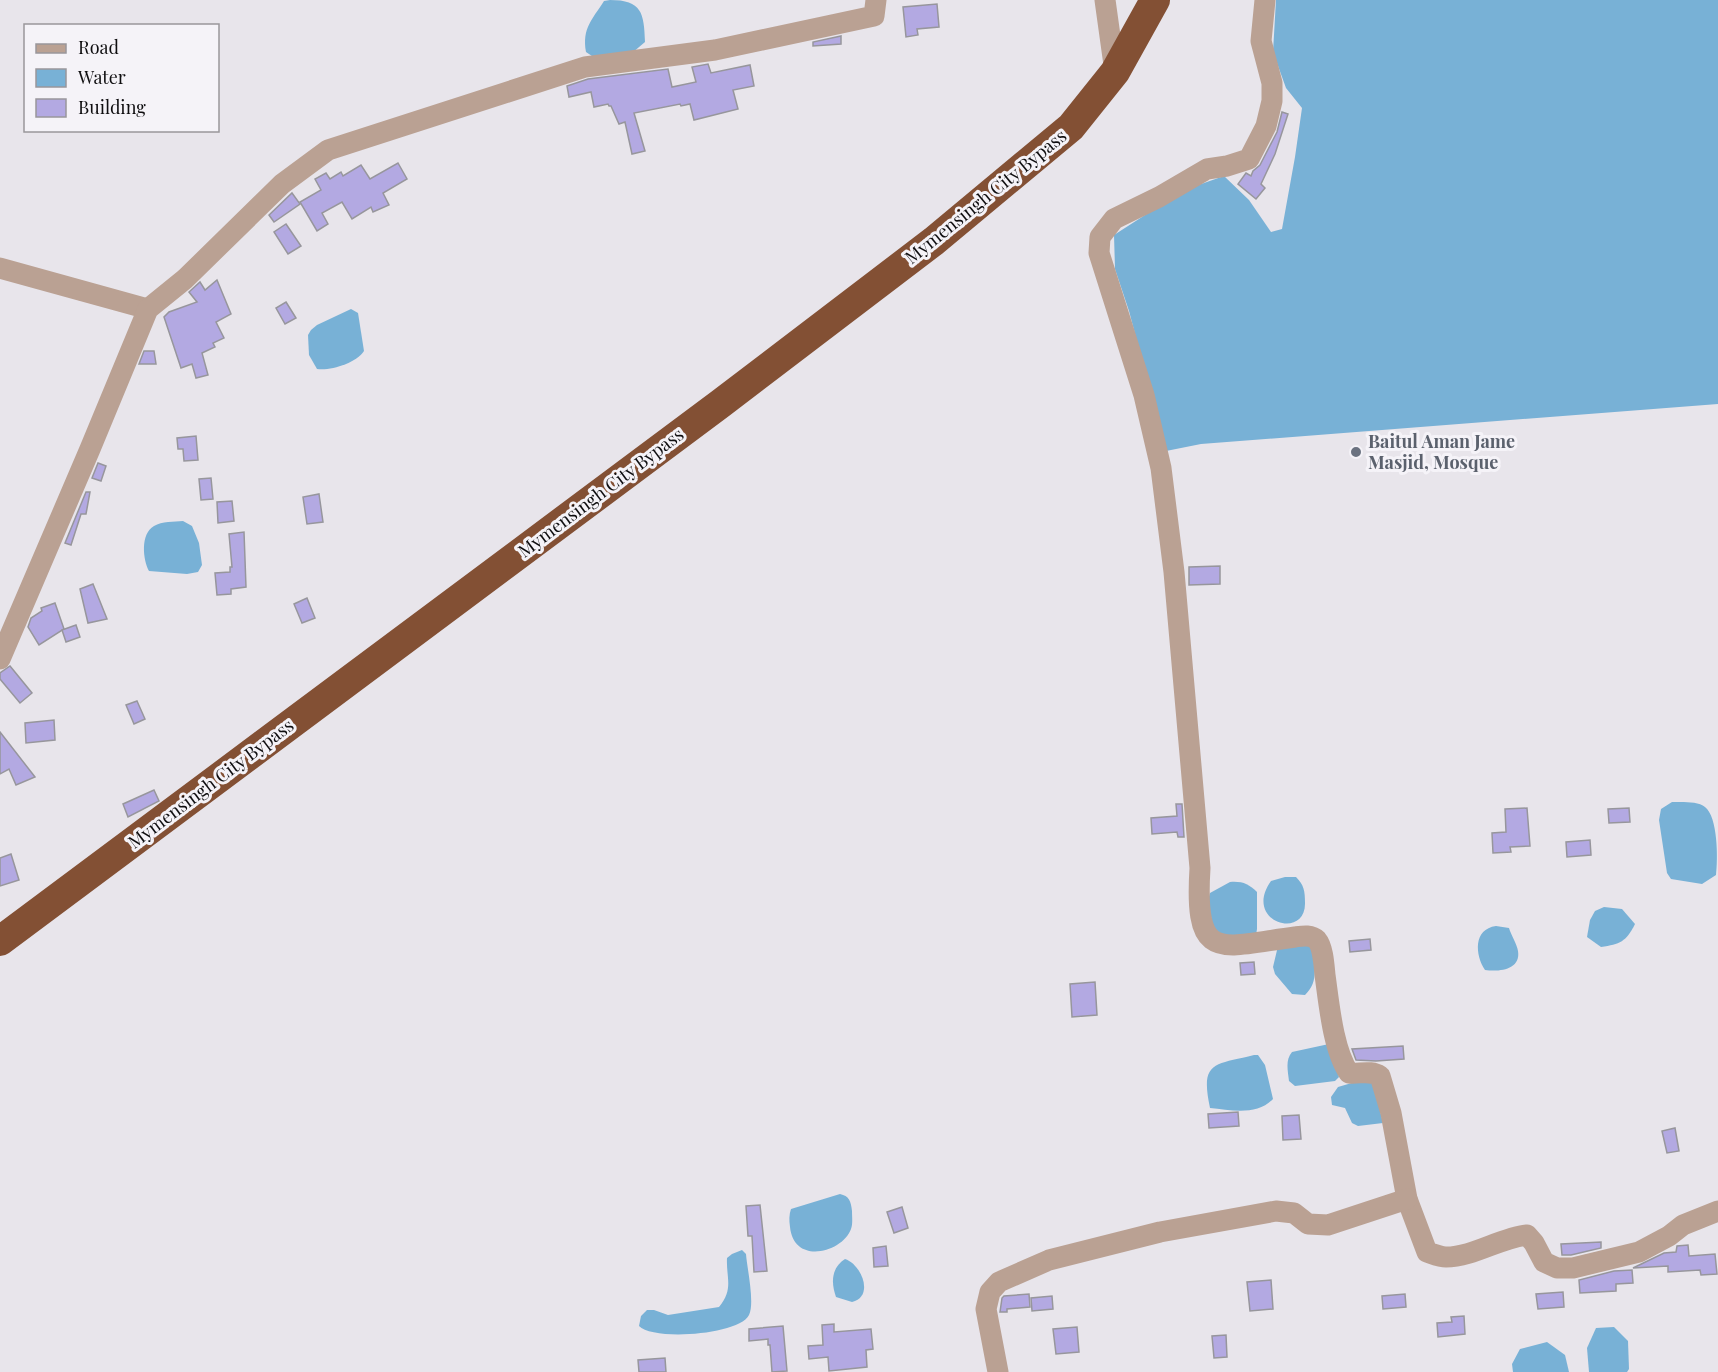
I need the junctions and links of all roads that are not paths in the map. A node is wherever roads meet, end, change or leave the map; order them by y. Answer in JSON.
{"nodes":[{"id":1,"x":876,"y":0,"type":"edge"},
{"id":2,"x":1105,"y":0,"type":"edge"},
{"id":3,"x":1155,"y":0,"type":"edge"},
{"id":4,"x":1264,"y":0,"type":"edge"},
{"id":5,"x":1115,"y":72,"type":"junction"},
{"id":6,"x":0,"y":268,"type":"edge"},
{"id":7,"x":148,"y":309,"type":"junction"},
{"id":8,"x":0,"y":659,"type":"edge"},
{"id":9,"x":0,"y":941,"type":"edge"},
{"id":10,"x":1407,"y":1198,"type":"junction"},
{"id":11,"x":1718,"y":1211,"type":"edge"},
{"id":12,"x":998,"y":1372,"type":"edge"}],
"edges":[{"from":1,"to":7,"type":"street"},
{"from":2,"to":5,"type":"street"},
{"from":3,"to":5,"type":"highway","name":"Mymensingh City Bypass"},
{"from":4,"to":10,"type":"street"},
{"from":5,"to":9,"type":"highway","name":"Mymensingh City Bypass"},
{"from":6,"to":7,"type":"street"},
{"from":7,"to":8,"type":"street"},
{"from":10,"to":11,"type":"street"},
{"from":10,"to":12,"type":"street"}]}
